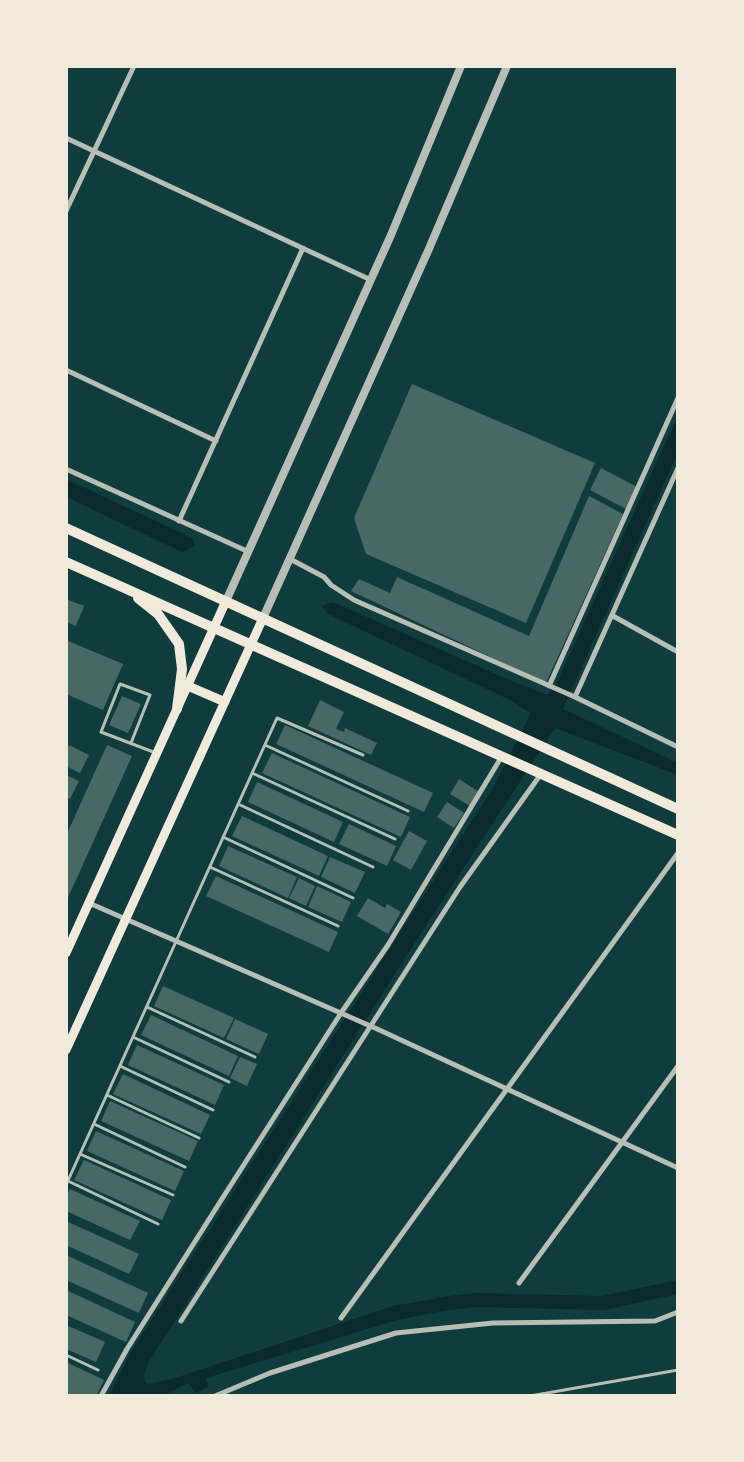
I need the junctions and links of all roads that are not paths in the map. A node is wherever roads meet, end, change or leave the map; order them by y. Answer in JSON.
{"nodes":[{"id":1,"x":134,"y":66,"type":"edge"},
{"id":2,"x":461,"y":66,"type":"edge"},
{"id":3,"x":507,"y":66,"type":"edge"},
{"id":4,"x":66,"y":138,"type":"edge"},
{"id":5,"x":94,"y":151,"type":"junction"},
{"id":6,"x":66,"y":211,"type":"edge"},
{"id":7,"x":304,"y":248,"type":"junction"},
{"id":8,"x":371,"y":280,"type":"junction"},
{"id":9,"x":66,"y":370,"type":"edge"},
{"id":10,"x":678,"y":398,"type":"edge"},
{"id":11,"x":216,"y":441,"type":"junction"},
{"id":12,"x":678,"y":468,"type":"edge"},
{"id":13,"x":66,"y":469,"type":"edge"},
{"id":14,"x":179,"y":521,"type":"junction"},
{"id":15,"x":66,"y":528,"type":"edge"},
{"id":16,"x":249,"y":552,"type":"junction"},
{"id":17,"x":290,"y":559,"type":"junction"},
{"id":18,"x":66,"y":562,"type":"edge"},
{"id":19,"x":126,"y":588,"type":"junction"},
{"id":20,"x":226,"y":601,"type":"junction"},
{"id":21,"x":613,"y":616,"type":"junction"},
{"id":22,"x":263,"y":618,"type":"junction"},
{"id":23,"x":214,"y":628,"type":"junction"},
{"id":24,"x":252,"y":644,"type":"junction"},
{"id":25,"x":678,"y":652,"type":"edge"},
{"id":26,"x":188,"y":686,"type":"junction"},
{"id":27,"x":552,"y":687,"type":"junction"},
{"id":28,"x":573,"y":696,"type":"junction"},
{"id":29,"x":225,"y":702,"type":"junction"},
{"id":30,"x":177,"y":709,"type":"junction"},
{"id":31,"x":131,"y":743,"type":"junction"},
{"id":32,"x":265,"y":745,"type":"junction"},
{"id":33,"x":678,"y":747,"type":"edge"},
{"id":34,"x":157,"y":753,"type":"junction"},
{"id":35,"x":363,"y":754,"type":"dead end"},
{"id":36,"x":504,"y":756,"type":"junction"},
{"id":37,"x":539,"y":772,"type":"junction"},
{"id":38,"x":252,"y":773,"type":"junction"},
{"id":39,"x":238,"y":804,"type":"junction"},
{"id":40,"x":678,"y":809,"type":"edge"},
{"id":41,"x":408,"y":811,"type":"dead end"},
{"id":42,"x":678,"y":835,"type":"edge"},
{"id":43,"x":224,"y":837,"type":"junction"},
{"id":44,"x":395,"y":839,"type":"dead end"},
{"id":45,"x":678,"y":854,"type":"edge"},
{"id":46,"x":210,"y":867,"type":"junction"},
{"id":47,"x":373,"y":867,"type":"dead end"},
{"id":48,"x":352,"y":898,"type":"dead end"},
{"id":49,"x":89,"y":903,"type":"junction"},
{"id":50,"x":126,"y":919,"type":"junction"},
{"id":51,"x":338,"y":926,"type":"dead end"},
{"id":52,"x":176,"y":941,"type":"junction"},
{"id":53,"x":66,"y":954,"type":"edge"},
{"id":54,"x":146,"y":1007,"type":"junction"},
{"id":55,"x":343,"y":1013,"type":"junction"},
{"id":56,"x":368,"y":1024,"type":"junction"},
{"id":57,"x":133,"y":1037,"type":"junction"},
{"id":58,"x":66,"y":1050,"type":"edge"},
{"id":59,"x":255,"y":1057,"type":"dead end"},
{"id":60,"x":120,"y":1066,"type":"junction"},
{"id":61,"x":678,"y":1066,"type":"edge"},
{"id":62,"x":229,"y":1082,"type":"dead end"},
{"id":63,"x":508,"y":1089,"type":"junction"},
{"id":64,"x":107,"y":1095,"type":"junction"},
{"id":65,"x":213,"y":1110,"type":"dead end"},
{"id":66,"x":94,"y":1124,"type":"junction"},
{"id":67,"x":199,"y":1138,"type":"dead end"},
{"id":68,"x":622,"y":1142,"type":"junction"},
{"id":69,"x":80,"y":1154,"type":"junction"},
{"id":70,"x":186,"y":1167,"type":"dead end"},
{"id":71,"x":678,"y":1168,"type":"edge"},
{"id":72,"x":67,"y":1183,"type":"edge"},
{"id":73,"x":173,"y":1195,"type":"dead end"},
{"id":74,"x":158,"y":1224,"type":"dead end"},
{"id":75,"x":520,"y":1283,"type":"dead end"},
{"id":76,"x":678,"y":1312,"type":"edge"},
{"id":77,"x":341,"y":1318,"type":"dead end"},
{"id":78,"x":181,"y":1321,"type":"dead end"},
{"id":79,"x":66,"y":1355,"type":"edge"},
{"id":80,"x":98,"y":1370,"type":"dead end"},
{"id":81,"x":678,"y":1370,"type":"edge"},
{"id":82,"x":101,"y":1396,"type":"edge"},
{"id":83,"x":215,"y":1396,"type":"edge"},
{"id":84,"x":530,"y":1396,"type":"edge"}],
"edges":[{"from":1,"to":5,"type":"street"},
{"from":2,"to":8,"type":"street"},
{"from":3,"to":17,"type":"street"},
{"from":4,"to":5,"type":"street"},
{"from":5,"to":6,"type":"street"},
{"from":5,"to":7,"type":"street"},
{"from":7,"to":8,"type":"street"},
{"from":7,"to":11,"type":"street"},
{"from":8,"to":16,"type":"street"},
{"from":9,"to":11,"type":"street"},
{"from":10,"to":27,"type":"street"},
{"from":11,"to":14,"type":"street"},
{"from":12,"to":21,"type":"street"},
{"from":13,"to":14,"type":"street"},
{"from":14,"to":16,"type":"street"},
{"from":15,"to":20,"type":"highway"},
{"from":16,"to":20,"type":"street"},
{"from":17,"to":22,"type":"street"},
{"from":17,"to":27,"type":"street"},
{"from":18,"to":19,"type":"highway"},
{"from":19,"to":23,"type":"highway"},
{"from":19,"to":30,"type":"highway"},
{"from":20,"to":22,"type":"highway"},
{"from":20,"to":23,"type":"main road"},
{"from":21,"to":25,"type":"street"},
{"from":21,"to":28,"type":"street"},
{"from":22,"to":24,"type":"main road"},
{"from":22,"to":40,"type":"highway"},
{"from":23,"to":24,"type":"highway"},
{"from":23,"to":26,"type":"main road"},
{"from":24,"to":29,"type":"main road"},
{"from":24,"to":36,"type":"highway"},
{"from":26,"to":29,"type":"main road"},
{"from":26,"to":30,"type":"main road"},
{"from":27,"to":28,"type":"street"},
{"from":28,"to":33,"type":"street"},
{"from":29,"to":50,"type":"main road"},
{"from":30,"to":34,"type":"main road"},
{"from":31,"to":31,"type":"lane"},
{"from":31,"to":34,"type":"lane"},
{"from":32,"to":35,"type":"lane"},
{"from":32,"to":38,"type":"lane"},
{"from":32,"to":41,"type":"lane"},
{"from":34,"to":49,"type":"main road"},
{"from":36,"to":37,"type":"highway"},
{"from":36,"to":55,"type":"street"},
{"from":37,"to":42,"type":"highway"},
{"from":37,"to":56,"type":"street"},
{"from":38,"to":39,"type":"lane"},
{"from":38,"to":44,"type":"lane"},
{"from":39,"to":43,"type":"lane"},
{"from":39,"to":47,"type":"lane"},
{"from":43,"to":46,"type":"lane"},
{"from":43,"to":48,"type":"lane"},
{"from":45,"to":63,"type":"street"},
{"from":46,"to":51,"type":"lane"},
{"from":46,"to":52,"type":"lane"},
{"from":49,"to":50,"type":"street"},
{"from":49,"to":53,"type":"main road"},
{"from":50,"to":52,"type":"street"},
{"from":50,"to":58,"type":"main road"},
{"from":52,"to":54,"type":"lane"},
{"from":52,"to":55,"type":"street"},
{"from":54,"to":57,"type":"lane"},
{"from":54,"to":59,"type":"lane"},
{"from":55,"to":56,"type":"street"},
{"from":55,"to":82,"type":"street"},
{"from":56,"to":63,"type":"street"},
{"from":56,"to":78,"type":"street"},
{"from":57,"to":60,"type":"lane"},
{"from":57,"to":62,"type":"lane"},
{"from":60,"to":64,"type":"lane"},
{"from":60,"to":65,"type":"lane"},
{"from":61,"to":68,"type":"street"},
{"from":63,"to":68,"type":"street"},
{"from":63,"to":77,"type":"street"},
{"from":64,"to":66,"type":"lane"},
{"from":64,"to":67,"type":"lane"},
{"from":66,"to":69,"type":"lane"},
{"from":66,"to":70,"type":"lane"},
{"from":68,"to":71,"type":"street"},
{"from":68,"to":75,"type":"street"},
{"from":69,"to":72,"type":"lane"},
{"from":69,"to":73,"type":"lane"},
{"from":72,"to":74,"type":"lane"},
{"from":76,"to":83,"type":"street"},
{"from":79,"to":80,"type":"lane"},
{"from":81,"to":84,"type":"lane"}]}
